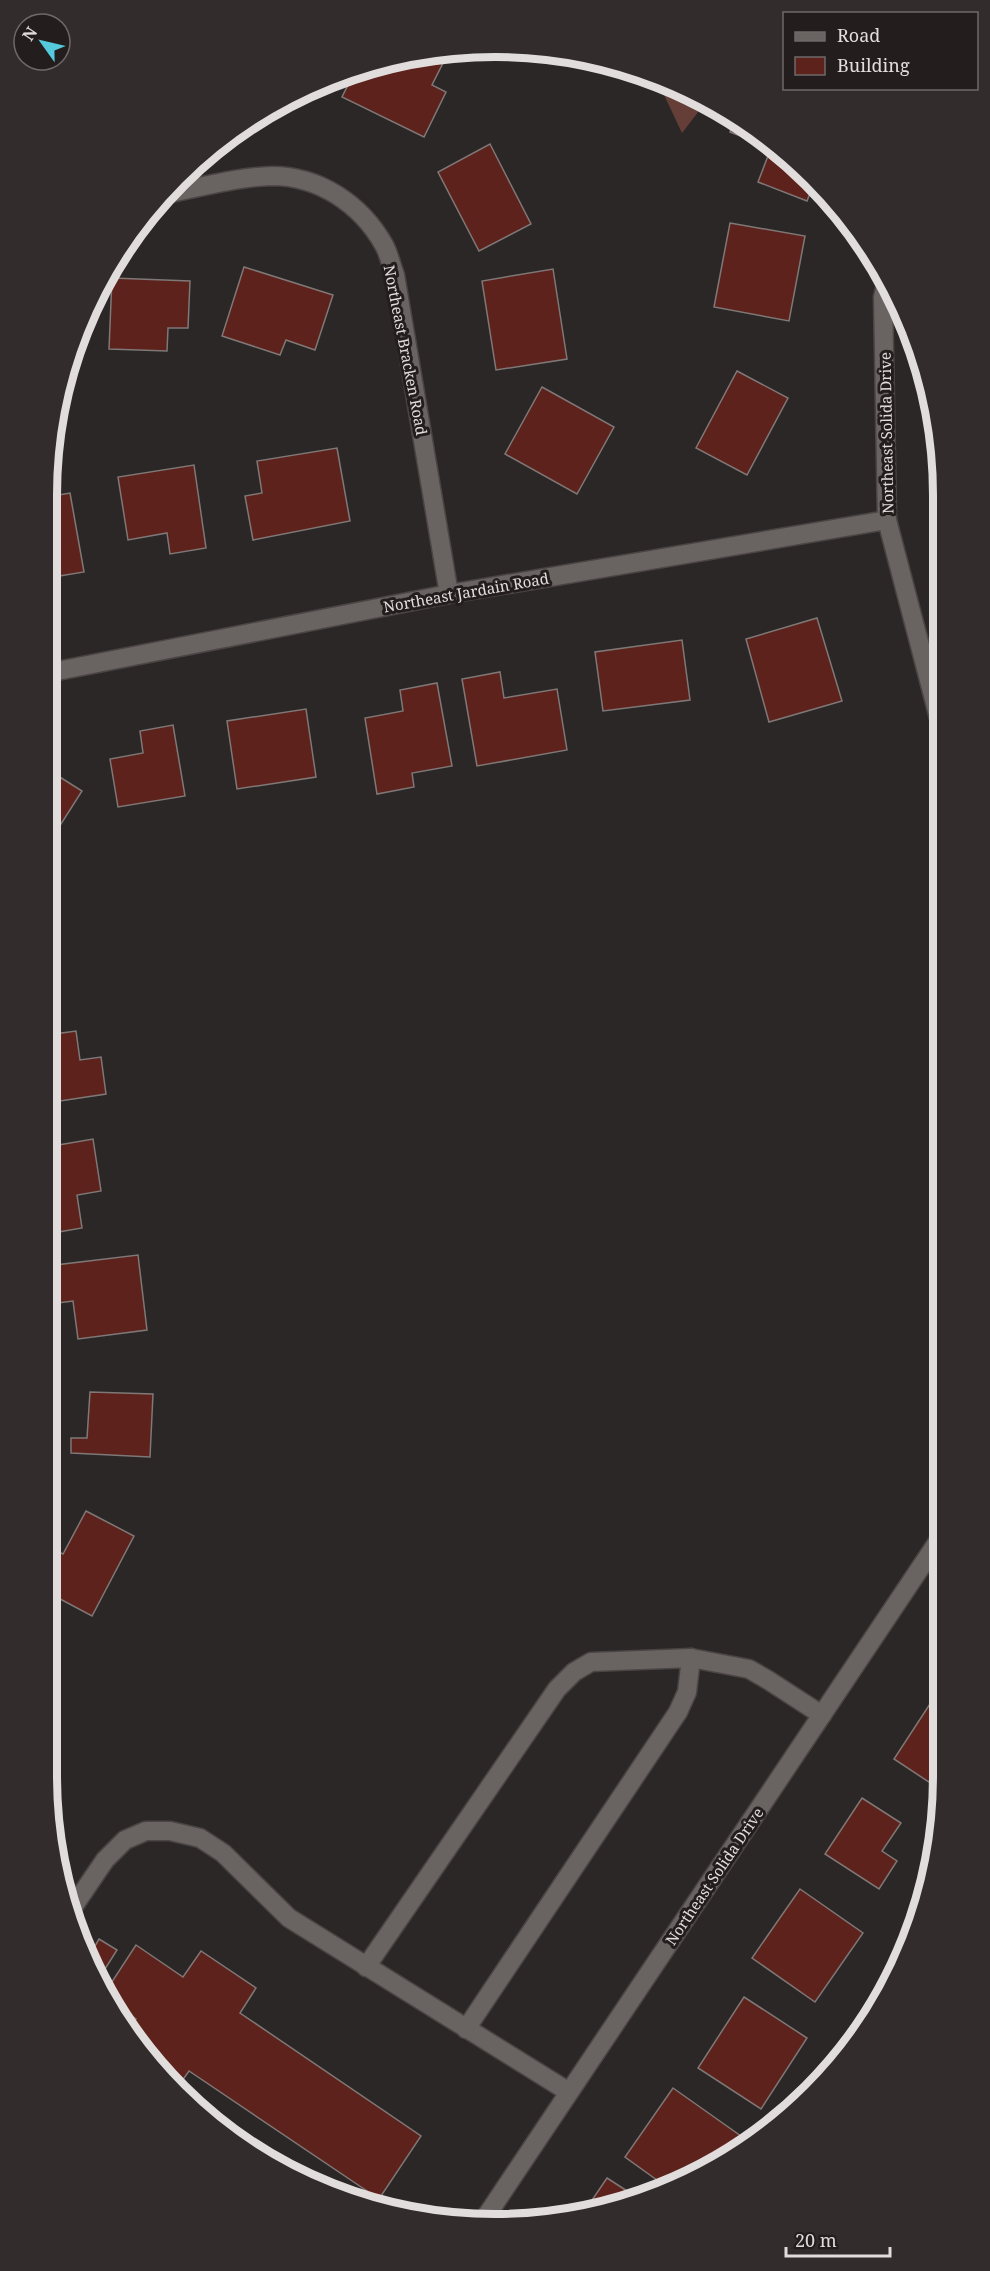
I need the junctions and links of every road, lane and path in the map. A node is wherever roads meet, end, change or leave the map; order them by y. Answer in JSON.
{"nodes":[{"id":1,"x":179,"y":191,"type":"edge"},
{"id":2,"x":884,"y":294,"type":"edge"},
{"id":3,"x":887,"y":520,"type":"junction"},
{"id":4,"x":449,"y":594,"type":"junction"},
{"id":5,"x":57,"y":671,"type":"edge"},
{"id":6,"x":933,"y":695,"type":"edge"},
{"id":7,"x":933,"y":1549,"type":"edge"},
{"id":8,"x":691,"y":1658,"type":"junction"},
{"id":9,"x":822,"y":1715,"type":"junction"},
{"id":10,"x":76,"y":1903,"type":"edge"},
{"id":11,"x":366,"y":1967,"type":"junction"},
{"id":12,"x":466,"y":2029,"type":"junction"},
{"id":13,"x":569,"y":2092,"type":"junction"},
{"id":14,"x":488,"y":2214,"type":"edge"}],
"edges":[{"from":1,"to":4,"type":"street","name":"Northeast Bracken Road"},
{"from":2,"to":3,"type":"street","name":"Northeast Solida Drive"},
{"from":3,"to":4,"type":"street","name":"Northeast Jardain Road"},
{"from":3,"to":6,"type":"street","name":"Northeast Solida Drive"},
{"from":4,"to":5,"type":"street","name":"Northeast Jardain Road"},
{"from":7,"to":9,"type":"street","name":"Northeast Solida Drive"},
{"from":8,"to":9,"type":"street"},
{"from":8,"to":11,"type":"street"},
{"from":8,"to":12,"type":"street"},
{"from":9,"to":13,"type":"street","name":"Northeast Solida Drive"},
{"from":10,"to":11,"type":"street"},
{"from":11,"to":12,"type":"street"},
{"from":12,"to":13,"type":"street"},
{"from":13,"to":14,"type":"street","name":"Northeast Solida Drive"}]}
